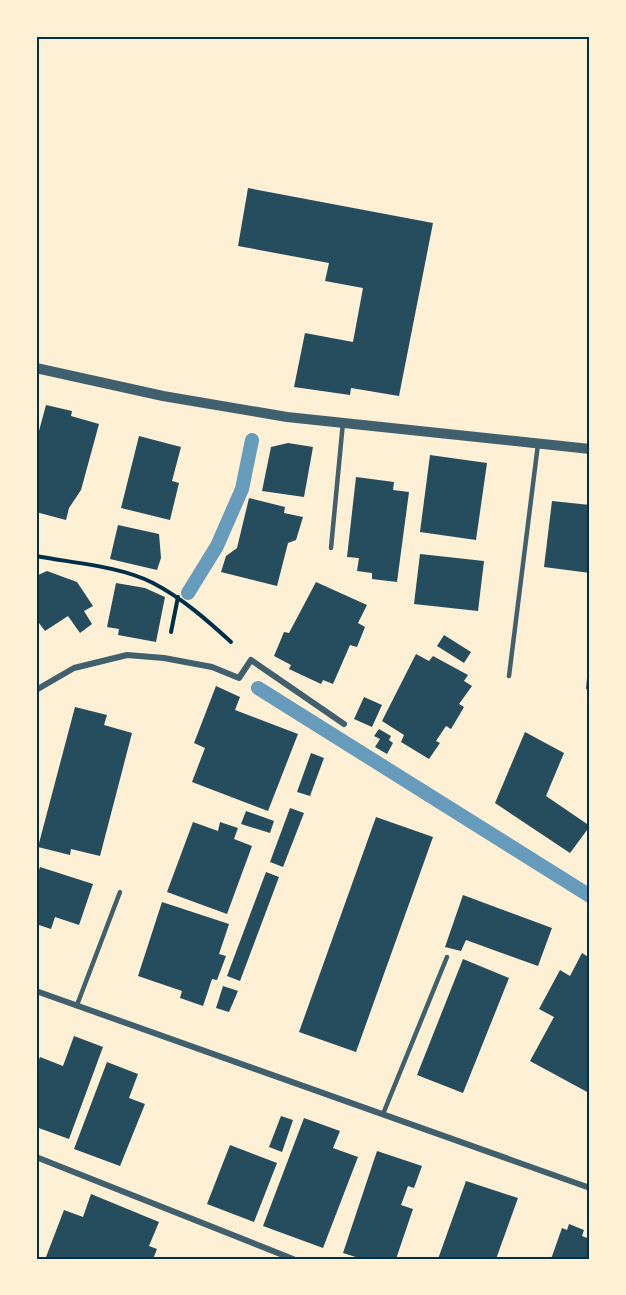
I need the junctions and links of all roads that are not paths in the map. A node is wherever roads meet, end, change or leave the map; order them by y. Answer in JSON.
{"nodes":[{"id":1,"x":36,"y":368,"type":"edge"},
{"id":2,"x":343,"y":422,"type":"junction"},
{"id":3,"x":538,"y":443,"type":"junction"},
{"id":4,"x":590,"y":448,"type":"edge"},
{"id":5,"x":331,"y":548,"type":"dead end"},
{"id":6,"x":509,"y":676,"type":"dead end"},
{"id":7,"x":36,"y":690,"type":"edge"},
{"id":8,"x":344,"y":724,"type":"dead end"},
{"id":9,"x":120,"y":892,"type":"dead end"},
{"id":10,"x":447,"y":957,"type":"dead end"},
{"id":11,"x":36,"y":991,"type":"edge"},
{"id":12,"x":77,"y":1005,"type":"junction"},
{"id":13,"x":383,"y":1114,"type":"junction"},
{"id":14,"x":36,"y":1157,"type":"edge"},
{"id":15,"x":590,"y":1188,"type":"edge"},
{"id":16,"x":293,"y":1259,"type":"edge"}],
"edges":[{"from":1,"to":2,"type":"street"},
{"from":2,"to":3,"type":"street"},
{"from":2,"to":5,"type":"lane"},
{"from":3,"to":4,"type":"street"},
{"from":3,"to":6,"type":"lane"},
{"from":7,"to":8,"type":"street"},
{"from":9,"to":12,"type":"lane"},
{"from":10,"to":13,"type":"lane"},
{"from":11,"to":12,"type":"street"},
{"from":12,"to":13,"type":"street"},
{"from":13,"to":15,"type":"street"},
{"from":14,"to":16,"type":"street"}]}
